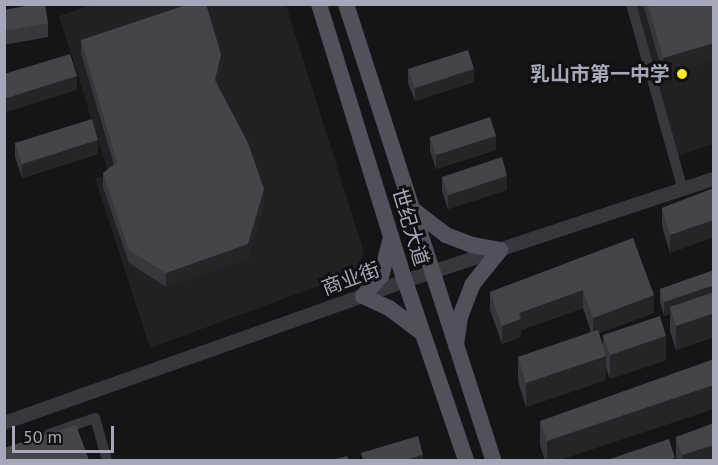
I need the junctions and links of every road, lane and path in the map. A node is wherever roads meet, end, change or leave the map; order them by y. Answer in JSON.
{"nodes":[{"id":1,"x":319,"y":4,"type":"edge"},
{"id":2,"x":346,"y":4,"type":"edge"},
{"id":3,"x":631,"y":4,"type":"edge"},
{"id":4,"x":714,"y":179,"type":"edge"},
{"id":5,"x":683,"y":189,"type":"junction"},
{"id":6,"x":409,"y":206,"type":"junction"},
{"id":7,"x":390,"y":234,"type":"junction"},
{"id":8,"x":500,"y":250,"type":"junction"},
{"id":9,"x":405,"y":281,"type":"junction"},
{"id":10,"x":363,"y":296,"type":"junction"},
{"id":11,"x":423,"y":334,"type":"junction"},
{"id":12,"x":456,"y":350,"type":"junction"},
{"id":13,"x":4,"y":423,"type":"edge"},
{"id":14,"x":39,"y":437,"type":"edge"},
{"id":15,"x":107,"y":460,"type":"edge"},
{"id":16,"x":466,"y":460,"type":"edge"},
{"id":17,"x":493,"y":460,"type":"edge"}],
"edges":[{"from":1,"to":7,"type":"main road","name":"世纪大道"},
{"from":2,"to":6,"type":"main road","name":"世纪大道"},
{"from":3,"to":5,"type":"street"},
{"from":4,"to":5,"type":"street","name":"商业街"},
{"from":5,"to":8,"type":"street","name":"商业街"},
{"from":6,"to":8,"type":"main road"},
{"from":6,"to":12,"type":"main road","name":"世纪大道"},
{"from":7,"to":9,"type":"main road","name":"世纪大道"},
{"from":7,"to":10,"type":"main road"},
{"from":8,"to":9,"type":"street","name":"商业街"},
{"from":8,"to":12,"type":"main road"},
{"from":9,"to":10,"type":"street","name":"商业街"},
{"from":9,"to":11,"type":"main road","name":"世纪大道"},
{"from":10,"to":11,"type":"main road"},
{"from":10,"to":13,"type":"street","name":"商业街"},
{"from":11,"to":16,"type":"main road","name":"世纪大道"},
{"from":12,"to":17,"type":"main road","name":"世纪大道"},
{"from":14,"to":15,"type":"street"}]}
